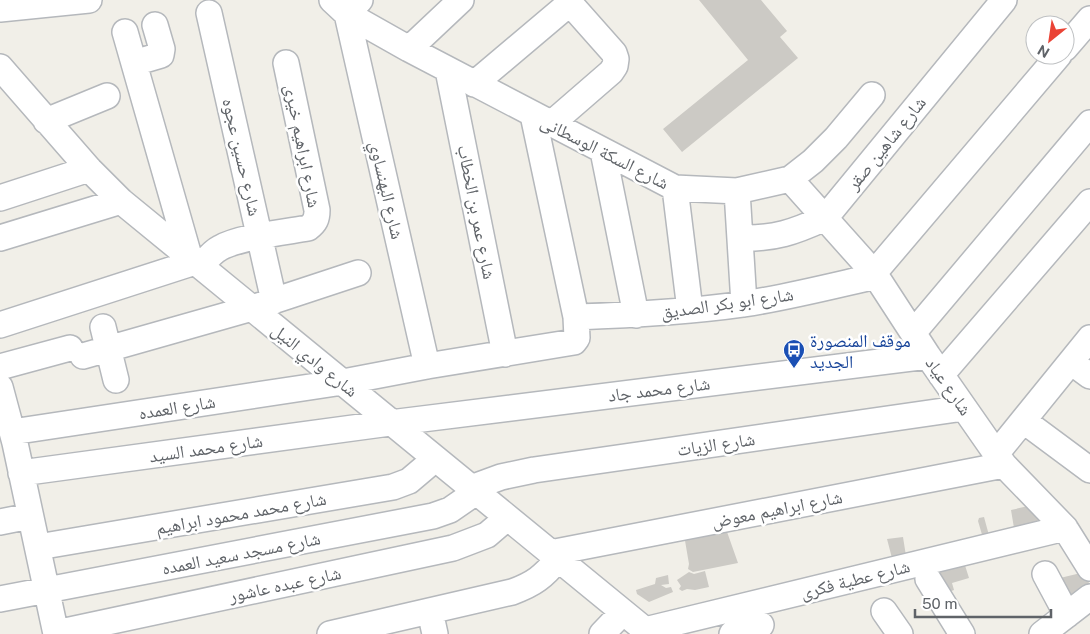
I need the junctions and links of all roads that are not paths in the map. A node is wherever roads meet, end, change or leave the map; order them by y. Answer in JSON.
{"nodes":[{"id":1,"x":89,"y":0,"type":"edge"},
{"id":2,"x":461,"y":0,"type":"edge"},
{"id":3,"x":1004,"y":0,"type":"edge"},
{"id":4,"x":568,"y":2,"type":"edge"},
{"id":5,"x":346,"y":5,"type":"edge"},
{"id":6,"x":0,"y":9,"type":"edge"},
{"id":7,"x":209,"y":14,"type":"dead end"},
{"id":8,"x":1090,"y":19,"type":"edge"},
{"id":9,"x":155,"y":25,"type":"dead end"},
{"id":10,"x":125,"y":32,"type":"dead end"},
{"id":11,"x":1075,"y":36,"type":"edge"},
{"id":12,"x":409,"y":49,"type":"junction"},
{"id":13,"x":134,"y":63,"type":"junction"},
{"id":14,"x":286,"y":63,"type":"dead end"},
{"id":15,"x":1051,"y":65,"type":"edge"},
{"id":16,"x":0,"y":67,"type":"edge"},
{"id":17,"x":448,"y":70,"type":"junction"},
{"id":18,"x":474,"y":84,"type":"junction"},
{"id":19,"x":872,"y":95,"type":"dead end"},
{"id":20,"x":107,"y":96,"type":"dead end"},
{"id":21,"x":542,"y":120,"type":"junction"},
{"id":22,"x":46,"y":121,"type":"junction"},
{"id":23,"x":1090,"y":123,"type":"edge"},
{"id":24,"x":603,"y":152,"type":"junction"},
{"id":25,"x":89,"y":169,"type":"junction"},
{"id":26,"x":790,"y":179,"type":"junction"},
{"id":27,"x":675,"y":188,"type":"junction"},
{"id":28,"x":737,"y":191,"type":"junction"},
{"id":29,"x":0,"y":198,"type":"edge"},
{"id":30,"x":121,"y":201,"type":"junction"},
{"id":31,"x":1090,"y":202,"type":"edge"},
{"id":32,"x":825,"y":218,"type":"junction"},
{"id":33,"x":260,"y":237,"type":"junction"},
{"id":34,"x":0,"y":238,"type":"edge"},
{"id":35,"x":740,"y":238,"type":"junction"},
{"id":36,"x":195,"y":261,"type":"junction"},
{"id":37,"x":358,"y":272,"type":"dead end"},
{"id":38,"x":875,"y":274,"type":"junction"},
{"id":39,"x":744,"y":304,"type":"junction"},
{"id":40,"x":263,"y":305,"type":"junction"},
{"id":41,"x":690,"y":310,"type":"junction"},
{"id":42,"x":636,"y":315,"type":"junction"},
{"id":43,"x":0,"y":325,"type":"edge"},
{"id":44,"x":576,"y":329,"type":"junction"},
{"id":45,"x":913,"y":332,"type":"junction"},
{"id":46,"x":106,"y":338,"type":"junction"},
{"id":47,"x":1090,"y":338,"type":"edge"},
{"id":48,"x":505,"y":354,"type":"junction"},
{"id":49,"x":934,"y":365,"type":"junction"},
{"id":50,"x":427,"y":366,"type":"junction"},
{"id":51,"x":0,"y":367,"type":"edge"},
{"id":52,"x":1080,"y":369,"type":"edge"},
{"id":53,"x":116,"y":380,"type":"dead end"},
{"id":54,"x":343,"y":382,"type":"junction"},
{"id":55,"x":2,"y":398,"type":"edge"},
{"id":56,"x":964,"y":408,"type":"junction"},
{"id":57,"x":1024,"y":421,"type":"junction"},
{"id":58,"x":390,"y":423,"type":"junction"},
{"id":59,"x":9,"y":441,"type":"edge"},
{"id":60,"x":435,"y":459,"type":"junction"},
{"id":61,"x":1000,"y":460,"type":"junction"},
{"id":62,"x":1090,"y":470,"type":"edge"},
{"id":63,"x":21,"y":473,"type":"junction"},
{"id":64,"x":473,"y":490,"type":"junction"},
{"id":65,"x":30,"y":516,"type":"junction"},
{"id":66,"x":508,"y":518,"type":"junction"},
{"id":67,"x":0,"y":522,"type":"edge"},
{"id":68,"x":1065,"y":528,"type":"junction"},
{"id":69,"x":38,"y":548,"type":"junction"},
{"id":70,"x":554,"y":556,"type":"junction"},
{"id":71,"x":1088,"y":557,"type":"edge"},
{"id":72,"x":1045,"y":574,"type":"dead end"},
{"id":73,"x":928,"y":579,"type":"dead end"},
{"id":74,"x":47,"y":590,"type":"junction"},
{"id":75,"x":1090,"y":597,"type":"edge"},
{"id":76,"x":0,"y":599,"type":"edge"},
{"id":77,"x":884,"y":611,"type":"dead end"},
{"id":78,"x":623,"y":612,"type":"junction"},
{"id":79,"x":1067,"y":615,"type":"junction"},
{"id":80,"x":433,"y":623,"type":"edge"},
{"id":81,"x":761,"y":625,"type":"dead end"},
{"id":82,"x":647,"y":632,"type":"edge"},
{"id":83,"x":56,"y":634,"type":"edge"},
{"id":84,"x":330,"y":634,"type":"edge"},
{"id":85,"x":602,"y":634,"type":"edge"},
{"id":86,"x":732,"y":634,"type":"edge"},
{"id":87,"x":900,"y":634,"type":"edge"},
{"id":88,"x":962,"y":634,"type":"edge"},
{"id":89,"x":1042,"y":634,"type":"edge"}],
"edges":[{"from":1,"to":6,"type":"street"},
{"from":2,"to":12,"type":"street"},
{"from":3,"to":32,"type":"street","name":"شارع شاهين صقر"},
{"from":4,"to":18,"type":"street"},
{"from":4,"to":21,"type":"street"},
{"from":5,"to":12,"type":"street","name":"شارع السكة الوسطانى"},
{"from":5,"to":50,"type":"street","name":"شارع البهنساوي"},
{"from":7,"to":33,"type":"street","name":"شارع حسين عجوه"},
{"from":8,"to":11,"type":"street"},
{"from":9,"to":13,"type":"street"},
{"from":10,"to":13,"type":"street"},
{"from":12,"to":17,"type":"street","name":"شارع السكة الوسطانى"},
{"from":13,"to":36,"type":"street"},
{"from":14,"to":33,"type":"street","name":"شارع ابراهيم خيرى"},
{"from":15,"to":38,"type":"street"},
{"from":16,"to":22,"type":"street","name":"شارع وادي النيل"},
{"from":17,"to":18,"type":"street","name":"شارع السكة الوسطانى"},
{"from":17,"to":48,"type":"street","name":"شارع عمر بن الخطاب"},
{"from":18,"to":21,"type":"street","name":"شارع السكة الوسطانى"},
{"from":19,"to":26,"type":"street","name":"شارع السكة الوسطانى"},
{"from":20,"to":22,"type":"street"},
{"from":21,"to":24,"type":"street","name":"شارع السكة الوسطانى"},
{"from":21,"to":44,"type":"street"},
{"from":22,"to":25,"type":"street","name":"شارع وادي النيل"},
{"from":23,"to":45,"type":"street"},
{"from":24,"to":27,"type":"street","name":"شارع السكة الوسطانى"},
{"from":24,"to":42,"type":"street"},
{"from":25,"to":29,"type":"street"},
{"from":25,"to":30,"type":"street","name":"شارع وادي النيل"},
{"from":26,"to":28,"type":"street","name":"شارع السكة الوسطانى"},
{"from":26,"to":32,"type":"street","name":"شارع عياد"},
{"from":27,"to":28,"type":"street","name":"شارع السكة الوسطانى"},
{"from":27,"to":41,"type":"street"},
{"from":28,"to":35,"type":"street"},
{"from":30,"to":34,"type":"street"},
{"from":30,"to":36,"type":"street","name":"شارع وادي النيل"},
{"from":31,"to":49,"type":"street"},
{"from":32,"to":35,"type":"street","name":"شارع شاهين صقر"},
{"from":32,"to":38,"type":"street","name":"شارع عياد"},
{"from":33,"to":36,"type":"street","name":"شارع ابراهيم خيرى"},
{"from":33,"to":40,"type":"street","name":"شارع حسين عجوه"},
{"from":35,"to":39,"type":"street"},
{"from":36,"to":40,"type":"street","name":"شارع وادي النيل"},
{"from":36,"to":43,"type":"street"},
{"from":37,"to":40,"type":"street"},
{"from":38,"to":39,"type":"street","name":"شارع ابو بكر الصديق"},
{"from":38,"to":45,"type":"street","name":"شارع عياد"},
{"from":39,"to":41,"type":"street","name":"شارع ابو بكر الصديق"},
{"from":40,"to":46,"type":"street"},
{"from":40,"to":54,"type":"street","name":"شارع وادي النيل"},
{"from":41,"to":42,"type":"street","name":"شارع ابو بكر الصديق"},
{"from":42,"to":44,"type":"street","name":"شارع ابو بكر الصديق"},
{"from":44,"to":48,"type":"street","name":"شارع ابو بكر الصديق"},
{"from":45,"to":49,"type":"street","name":"شارع عياد"},
{"from":46,"to":51,"type":"street"},
{"from":46,"to":53,"type":"street"},
{"from":47,"to":52,"type":"street"},
{"from":48,"to":50,"type":"street","name":"شارع ابو بكر الصديق"},
{"from":49,"to":56,"type":"street","name":"شارع عياد"},
{"from":49,"to":58,"type":"street","name":"شارع محمد جاد"},
{"from":50,"to":54,"type":"street","name":"شارع ابو بكر الصديق"},
{"from":52,"to":57,"type":"street"},
{"from":54,"to":58,"type":"street","name":"شارع وادي النيل"},
{"from":54,"to":59,"type":"street","name":"شارع العمده"},
{"from":55,"to":59,"type":"street"},
{"from":56,"to":61,"type":"street","name":"شارع عياد"},
{"from":56,"to":64,"type":"street","name":"شارع الزيات"},
{"from":57,"to":61,"type":"street"},
{"from":57,"to":62,"type":"street"},
{"from":58,"to":60,"type":"street","name":"شارع وادي النيل"},
{"from":58,"to":63,"type":"street","name":"شارع محمد السيد"},
{"from":59,"to":63,"type":"street"},
{"from":60,"to":64,"type":"street","name":"شارع وادي النيل"},
{"from":60,"to":69,"type":"street","name":"شارع محمد محمود ابراهيم"},
{"from":61,"to":68,"type":"street","name":"شارع عياد"},
{"from":61,"to":70,"type":"street","name":"شارع ابراهيم معوض"},
{"from":63,"to":65,"type":"street"},
{"from":64,"to":66,"type":"street","name":"شارع وادي النيل"},
{"from":64,"to":74,"type":"street","name":"شارع مسجد سعيد العمده"},
{"from":65,"to":67,"type":"street"},
{"from":65,"to":69,"type":"street"},
{"from":66,"to":70,"type":"street","name":"شارع وادي النيل"},
{"from":66,"to":83,"type":"street","name":"شارع عبده عاشور"},
{"from":68,"to":71,"type":"street","name":"شارع عياد"},
{"from":68,"to":82,"type":"street","name":"شارع عطية فكرى"},
{"from":69,"to":74,"type":"street"},
{"from":70,"to":78,"type":"street","name":"شارع وادي النيل"},
{"from":70,"to":80,"type":"street"},
{"from":72,"to":79,"type":"street"},
{"from":73,"to":88,"type":"street"},
{"from":74,"to":76,"type":"street","name":"شارع مسجد سعيد العمده"},
{"from":74,"to":83,"type":"street"},
{"from":75,"to":79,"type":"street"},
{"from":77,"to":87,"type":"street"},
{"from":78,"to":82,"type":"street","name":"شارع وادي النيل"},
{"from":78,"to":85,"type":"street"},
{"from":79,"to":89,"type":"street"},
{"from":80,"to":84,"type":"street"},
{"from":81,"to":86,"type":"street"}]}
